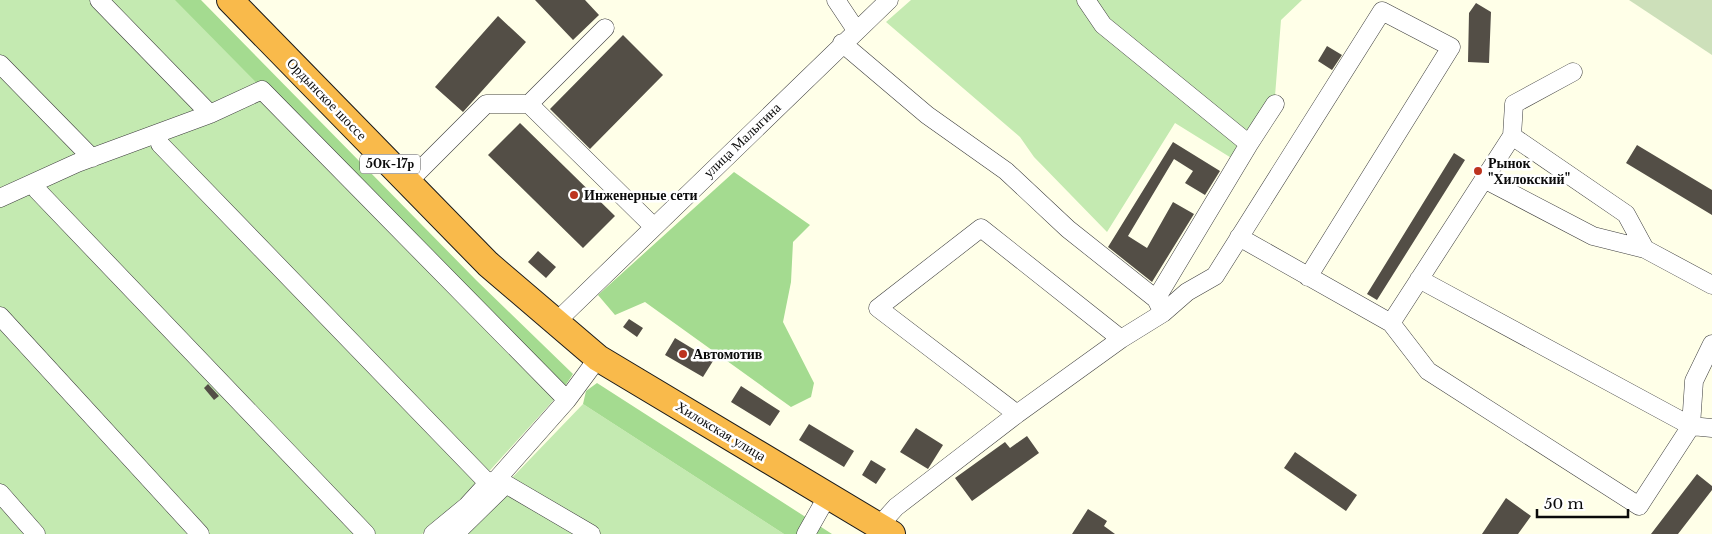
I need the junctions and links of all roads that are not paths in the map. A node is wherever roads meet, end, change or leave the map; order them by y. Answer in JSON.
{"nodes":[{"id":1,"x":99,"y":0,"type":"edge"},
{"id":2,"x":230,"y":0,"type":"edge"},
{"id":3,"x":836,"y":0,"type":"edge"},
{"id":4,"x":889,"y":0,"type":"edge"},
{"id":5,"x":1086,"y":0,"type":"edge"},
{"id":6,"x":605,"y":28,"type":"dead end"},
{"id":7,"x":856,"y":30,"type":"junction"},
{"id":8,"x":842,"y":43,"type":"junction"},
{"id":9,"x":0,"y":64,"type":"edge"},
{"id":10,"x":1573,"y":72,"type":"dead end"},
{"id":11,"x":529,"y":104,"type":"junction"},
{"id":12,"x":1275,"y":104,"type":"dead end"},
{"id":13,"x":210,"y":114,"type":"junction"},
{"id":14,"x":1512,"y":136,"type":"junction"},
{"id":15,"x":160,"y":144,"type":"dead end"},
{"id":16,"x":1249,"y":144,"type":"junction"},
{"id":17,"x":92,"y":158,"type":"junction"},
{"id":18,"x":1484,"y":179,"type":"junction"},
{"id":19,"x":408,"y":182,"type":"junction"},
{"id":20,"x":38,"y":190,"type":"dead end"},
{"id":21,"x":0,"y":198,"type":"edge"},
{"id":22,"x":653,"y":226,"type":"junction"},
{"id":23,"x":1239,"y":237,"type":"junction"},
{"id":24,"x":1645,"y":249,"type":"junction"},
{"id":25,"x":1308,"y":277,"type":"junction"},
{"id":26,"x":1419,"y":279,"type":"junction"},
{"id":27,"x":1712,"y":285,"type":"edge"},
{"id":28,"x":1159,"y":306,"type":"junction"},
{"id":29,"x":0,"y":316,"type":"edge"},
{"id":30,"x":554,"y":323,"type":"junction"},
{"id":31,"x":1391,"y":323,"type":"junction"},
{"id":32,"x":1121,"y":339,"type":"junction"},
{"id":33,"x":1712,"y":344,"type":"edge"},
{"id":34,"x":598,"y":358,"type":"junction"},
{"id":35,"x":567,"y":400,"type":"junction"},
{"id":36,"x":1017,"y":414,"type":"junction"},
{"id":37,"x":1692,"y":426,"type":"junction"},
{"id":38,"x":1712,"y":428,"type":"edge"},
{"id":39,"x":497,"y":482,"type":"junction"},
{"id":40,"x":0,"y":493,"type":"edge"},
{"id":41,"x":828,"y":495,"type":"junction"},
{"id":42,"x":886,"y":530,"type":"edge"},
{"id":43,"x":36,"y":534,"type":"edge"},
{"id":44,"x":200,"y":534,"type":"edge"},
{"id":45,"x":366,"y":534,"type":"edge"},
{"id":46,"x":433,"y":534,"type":"edge"},
{"id":47,"x":455,"y":534,"type":"edge"},
{"id":48,"x":591,"y":534,"type":"edge"},
{"id":49,"x":806,"y":534,"type":"edge"}],
"edges":[{"from":1,"to":13,"type":"street"},
{"from":2,"to":19,"type":"highway","name":"Ордынское шоссе","number":"50К-17р"},
{"from":3,"to":7,"type":"street"},
{"from":4,"to":7,"type":"street","name":"улица Малыгина"},
{"from":5,"to":16,"type":"street"},
{"from":6,"to":11,"type":"street"},
{"from":7,"to":8,"type":"street","name":"улица Малыгина"},
{"from":8,"to":22,"type":"street","name":"улица Малыгина"},
{"from":8,"to":28,"type":"street"},
{"from":9,"to":17,"type":"street"},
{"from":10,"to":14,"type":"street"},
{"from":11,"to":19,"type":"street"},
{"from":11,"to":22,"type":"street"},
{"from":12,"to":16,"type":"street"},
{"from":13,"to":17,"type":"street"},
{"from":13,"to":35,"type":"street"},
{"from":14,"to":18,"type":"street"},
{"from":14,"to":24,"type":"street"},
{"from":15,"to":39,"type":"street"},
{"from":16,"to":28,"type":"street"},
{"from":17,"to":21,"type":"street"},
{"from":18,"to":24,"type":"street"},
{"from":18,"to":26,"type":"street"},
{"from":19,"to":30,"type":"highway","name":"Ордынское шоссе","number":"50К-17р"},
{"from":20,"to":45,"type":"street"},
{"from":22,"to":30,"type":"street","name":"улица Малыгина"},
{"from":23,"to":25,"type":"street"},
{"from":23,"to":25,"type":"street"},
{"from":23,"to":28,"type":"street"},
{"from":24,"to":27,"type":"street"},
{"from":25,"to":31,"type":"street"},
{"from":26,"to":31,"type":"street"},
{"from":26,"to":37,"type":"street"},
{"from":28,"to":32,"type":"street"},
{"from":29,"to":44,"type":"street"},
{"from":30,"to":34,"type":"highway","name":"Хилокская улица"},
{"from":31,"to":37,"type":"street"},
{"from":32,"to":36,"type":"street"},
{"from":32,"to":36,"type":"street"},
{"from":33,"to":37,"type":"street"},
{"from":34,"to":35,"type":"street"},
{"from":34,"to":41,"type":"highway","name":"Хилокская улица"},
{"from":35,"to":39,"type":"street"},
{"from":36,"to":42,"type":"street"},
{"from":37,"to":38,"type":"street"},
{"from":39,"to":46,"type":"street"},
{"from":39,"to":47,"type":"street"},
{"from":39,"to":48,"type":"street"},
{"from":40,"to":43,"type":"street"},
{"from":41,"to":42,"type":"highway","name":"Хилокская улица"},
{"from":41,"to":49,"type":"street"}]}
